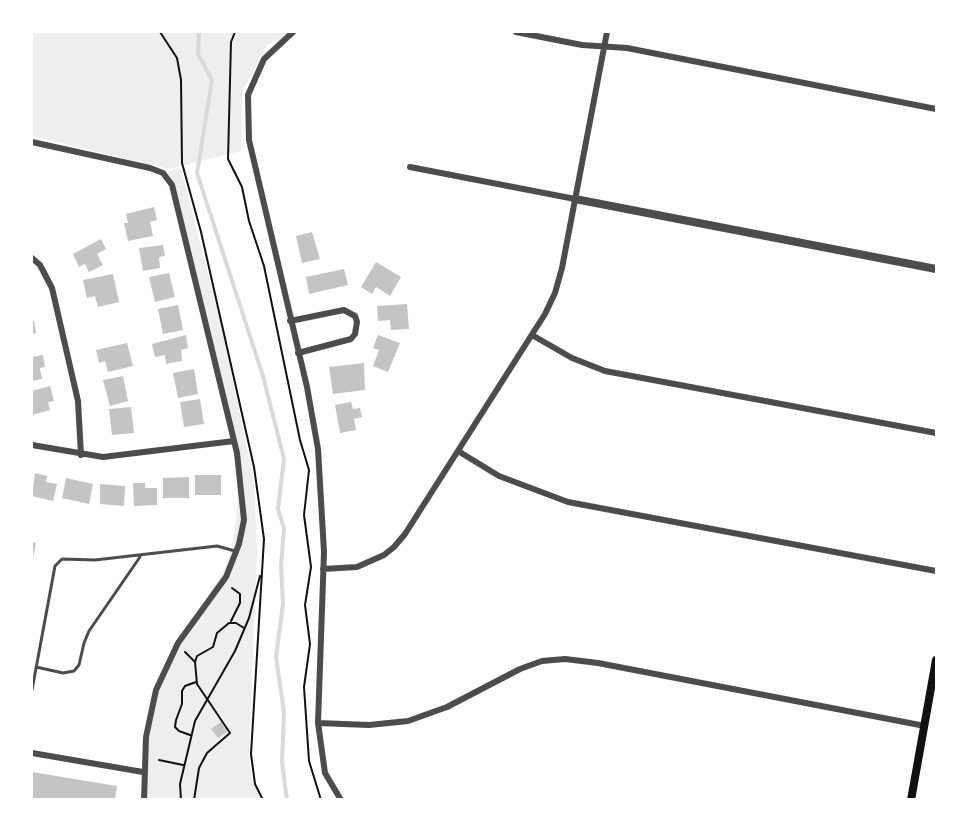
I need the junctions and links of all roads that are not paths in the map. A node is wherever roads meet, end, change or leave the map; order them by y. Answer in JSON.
{"nodes":[{"id":1,"x":292,"y":32,"type":"edge"},
{"id":2,"x":516,"y":32,"type":"edge"},
{"id":3,"x":607,"y":32,"type":"edge"},
{"id":4,"x":604,"y":46,"type":"junction"},
{"id":5,"x":936,"y":110,"type":"edge"},
{"id":6,"x":32,"y":142,"type":"edge"},
{"id":7,"x":410,"y":167,"type":"dead end"},
{"id":8,"x":575,"y":199,"type":"junction"},
{"id":9,"x":32,"y":258,"type":"edge"},
{"id":10,"x":936,"y":270,"type":"edge"},
{"id":11,"x":290,"y":321,"type":"junction"},
{"id":12,"x":532,"y":335,"type":"junction"},
{"id":13,"x":298,"y":353,"type":"junction"},
{"id":14,"x":936,"y":433,"type":"edge"},
{"id":15,"x":234,"y":441,"type":"junction"},
{"id":16,"x":32,"y":445,"type":"edge"},
{"id":17,"x":458,"y":451,"type":"junction"},
{"id":18,"x":81,"y":454,"type":"junction"},
{"id":19,"x":237,"y":552,"type":"junction"},
{"id":20,"x":140,"y":556,"type":"junction"},
{"id":21,"x":323,"y":570,"type":"junction"},
{"id":22,"x":936,"y":571,"type":"edge"},
{"id":23,"x":936,"y":660,"type":"edge"},
{"id":24,"x":36,"y":667,"type":"junction"},
{"id":25,"x":32,"y":690,"type":"edge"},
{"id":26,"x":318,"y":723,"type":"junction"},
{"id":27,"x":924,"y":726,"type":"junction"},
{"id":28,"x":32,"y":753,"type":"edge"},
{"id":29,"x":143,"y":772,"type":"junction"},
{"id":30,"x":144,"y":800,"type":"edge"},
{"id":31,"x":341,"y":800,"type":"edge"},
{"id":32,"x":911,"y":800,"type":"edge"}],
"edges":[{"from":1,"to":11,"type":"street"},
{"from":2,"to":4,"type":"street"},
{"from":3,"to":4,"type":"street"},
{"from":4,"to":5,"type":"street"},
{"from":4,"to":8,"type":"street"},
{"from":6,"to":15,"type":"street"},
{"from":7,"to":8,"type":"street"},
{"from":8,"to":10,"type":"street"},
{"from":8,"to":12,"type":"street"},
{"from":9,"to":18,"type":"street"},
{"from":11,"to":13,"type":"street"},
{"from":11,"to":13,"type":"street"},
{"from":12,"to":14,"type":"street"},
{"from":12,"to":17,"type":"street"},
{"from":13,"to":21,"type":"street"},
{"from":15,"to":18,"type":"street"},
{"from":15,"to":19,"type":"street"},
{"from":16,"to":18,"type":"street"},
{"from":17,"to":21,"type":"street"},
{"from":17,"to":22,"type":"street"},
{"from":19,"to":20,"type":"lane"},
{"from":19,"to":29,"type":"street"},
{"from":20,"to":24,"type":"lane"},
{"from":20,"to":24,"type":"lane"},
{"from":21,"to":26,"type":"street"},
{"from":23,"to":27,"type":"main road"},
{"from":24,"to":25,"type":"lane"},
{"from":26,"to":27,"type":"street"},
{"from":26,"to":31,"type":"street"},
{"from":27,"to":32,"type":"main road"},
{"from":28,"to":29,"type":"street"},
{"from":29,"to":30,"type":"street"}]}
